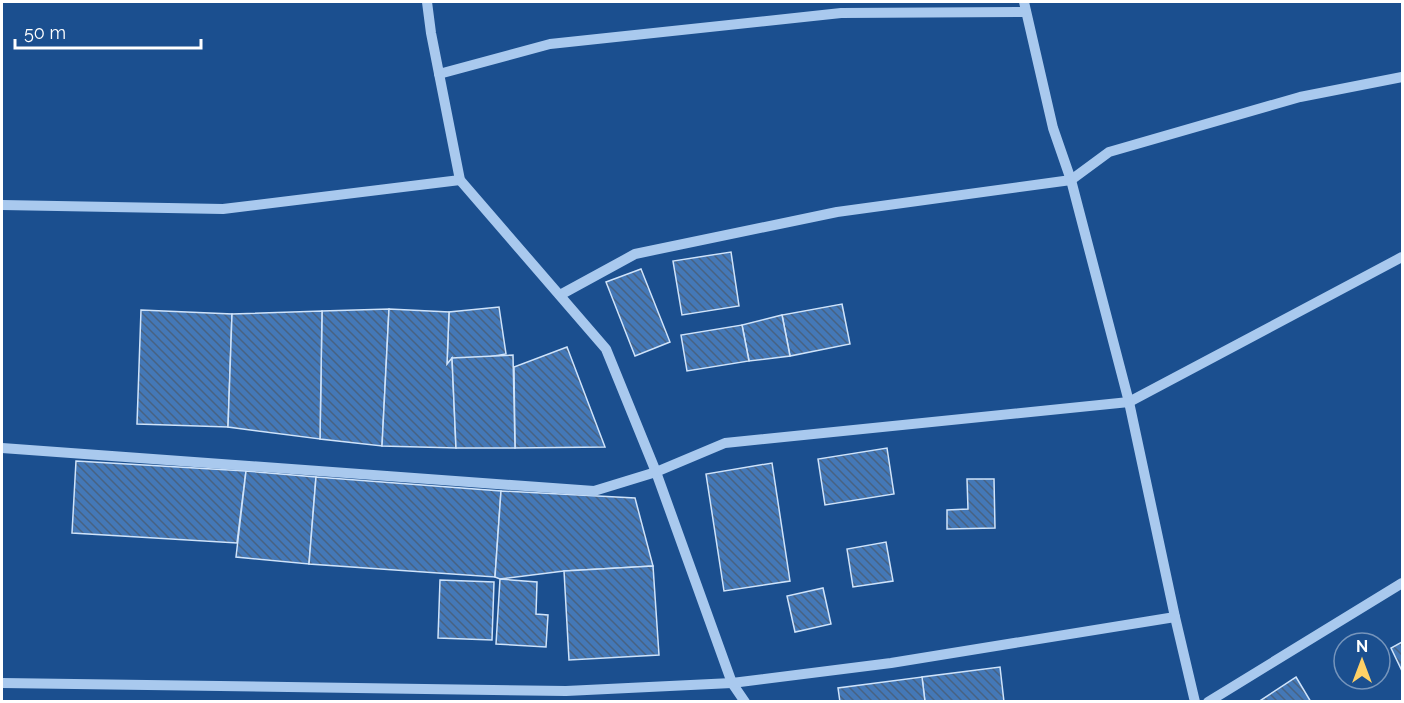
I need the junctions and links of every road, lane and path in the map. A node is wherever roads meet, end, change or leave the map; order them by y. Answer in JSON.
{"nodes":[{"id":1,"x":427,"y":2,"type":"edge"},
{"id":2,"x":841,"y":2,"type":"edge"},
{"id":3,"x":1025,"y":7,"type":"edge"},
{"id":4,"x":841,"y":14,"type":"junction"},
{"id":5,"x":439,"y":74,"type":"junction"},
{"id":6,"x":1402,"y":77,"type":"edge"},
{"id":7,"x":460,"y":180,"type":"junction"},
{"id":8,"x":1071,"y":180,"type":"junction"},
{"id":9,"x":2,"y":205,"type":"edge"},
{"id":10,"x":1402,"y":256,"type":"edge"},
{"id":11,"x":560,"y":296,"type":"junction"},
{"id":12,"x":1129,"y":402,"type":"junction"},
{"id":13,"x":2,"y":448,"type":"edge"},
{"id":14,"x":656,"y":472,"type":"junction"},
{"id":15,"x":1402,"y":583,"type":"edge"},
{"id":16,"x":1175,"y":617,"type":"junction"},
{"id":17,"x":2,"y":683,"type":"edge"},
{"id":18,"x":732,"y":683,"type":"junction"},
{"id":19,"x":745,"y":702,"type":"edge"},
{"id":20,"x":1195,"y":702,"type":"edge"},
{"id":21,"x":1208,"y":702,"type":"edge"}],
"edges":[{"from":1,"to":5,"type":"street"},
{"from":2,"to":4,"type":"street"},
{"from":3,"to":4,"type":"street"},
{"from":3,"to":8,"type":"street"},
{"from":4,"to":5,"type":"street"},
{"from":5,"to":7,"type":"street"},
{"from":6,"to":8,"type":"street"},
{"from":7,"to":9,"type":"street"},
{"from":7,"to":11,"type":"street"},
{"from":8,"to":11,"type":"street"},
{"from":8,"to":12,"type":"street"},
{"from":10,"to":12,"type":"street"},
{"from":11,"to":14,"type":"street"},
{"from":12,"to":14,"type":"street"},
{"from":12,"to":16,"type":"street"},
{"from":13,"to":14,"type":"street"},
{"from":14,"to":18,"type":"street"},
{"from":15,"to":21,"type":"street"},
{"from":16,"to":18,"type":"street"},
{"from":16,"to":20,"type":"street"},
{"from":17,"to":18,"type":"street"},
{"from":18,"to":19,"type":"street"}]}
